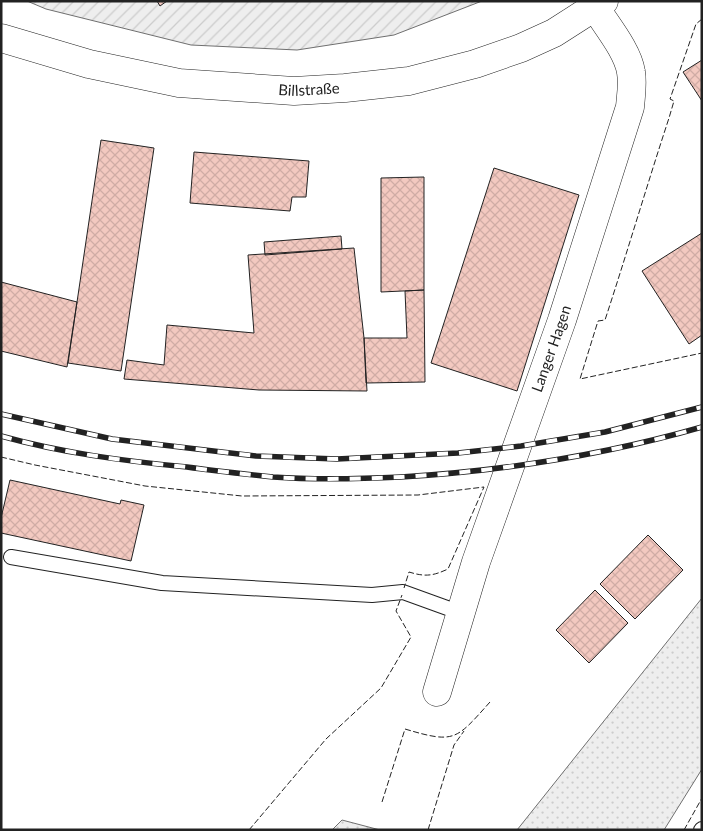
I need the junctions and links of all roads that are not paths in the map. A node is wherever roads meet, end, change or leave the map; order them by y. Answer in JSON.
{"nodes":[{"id":1,"x":599,"y":4,"type":"edge"},
{"id":2,"x":1,"y":38,"type":"edge"},
{"id":3,"x":11,"y":557,"type":"dead end"},
{"id":4,"x":461,"y":613,"type":"junction"},
{"id":5,"x":437,"y":692,"type":"dead end"}],
"edges":[{"from":1,"to":2,"type":"street","name":"Billstraße"},
{"from":1,"to":4,"type":"street","name":"Langer Hagen"},
{"from":3,"to":4,"type":"lane"},
{"from":4,"to":5,"type":"street","name":"Langer Hagen"}]}
